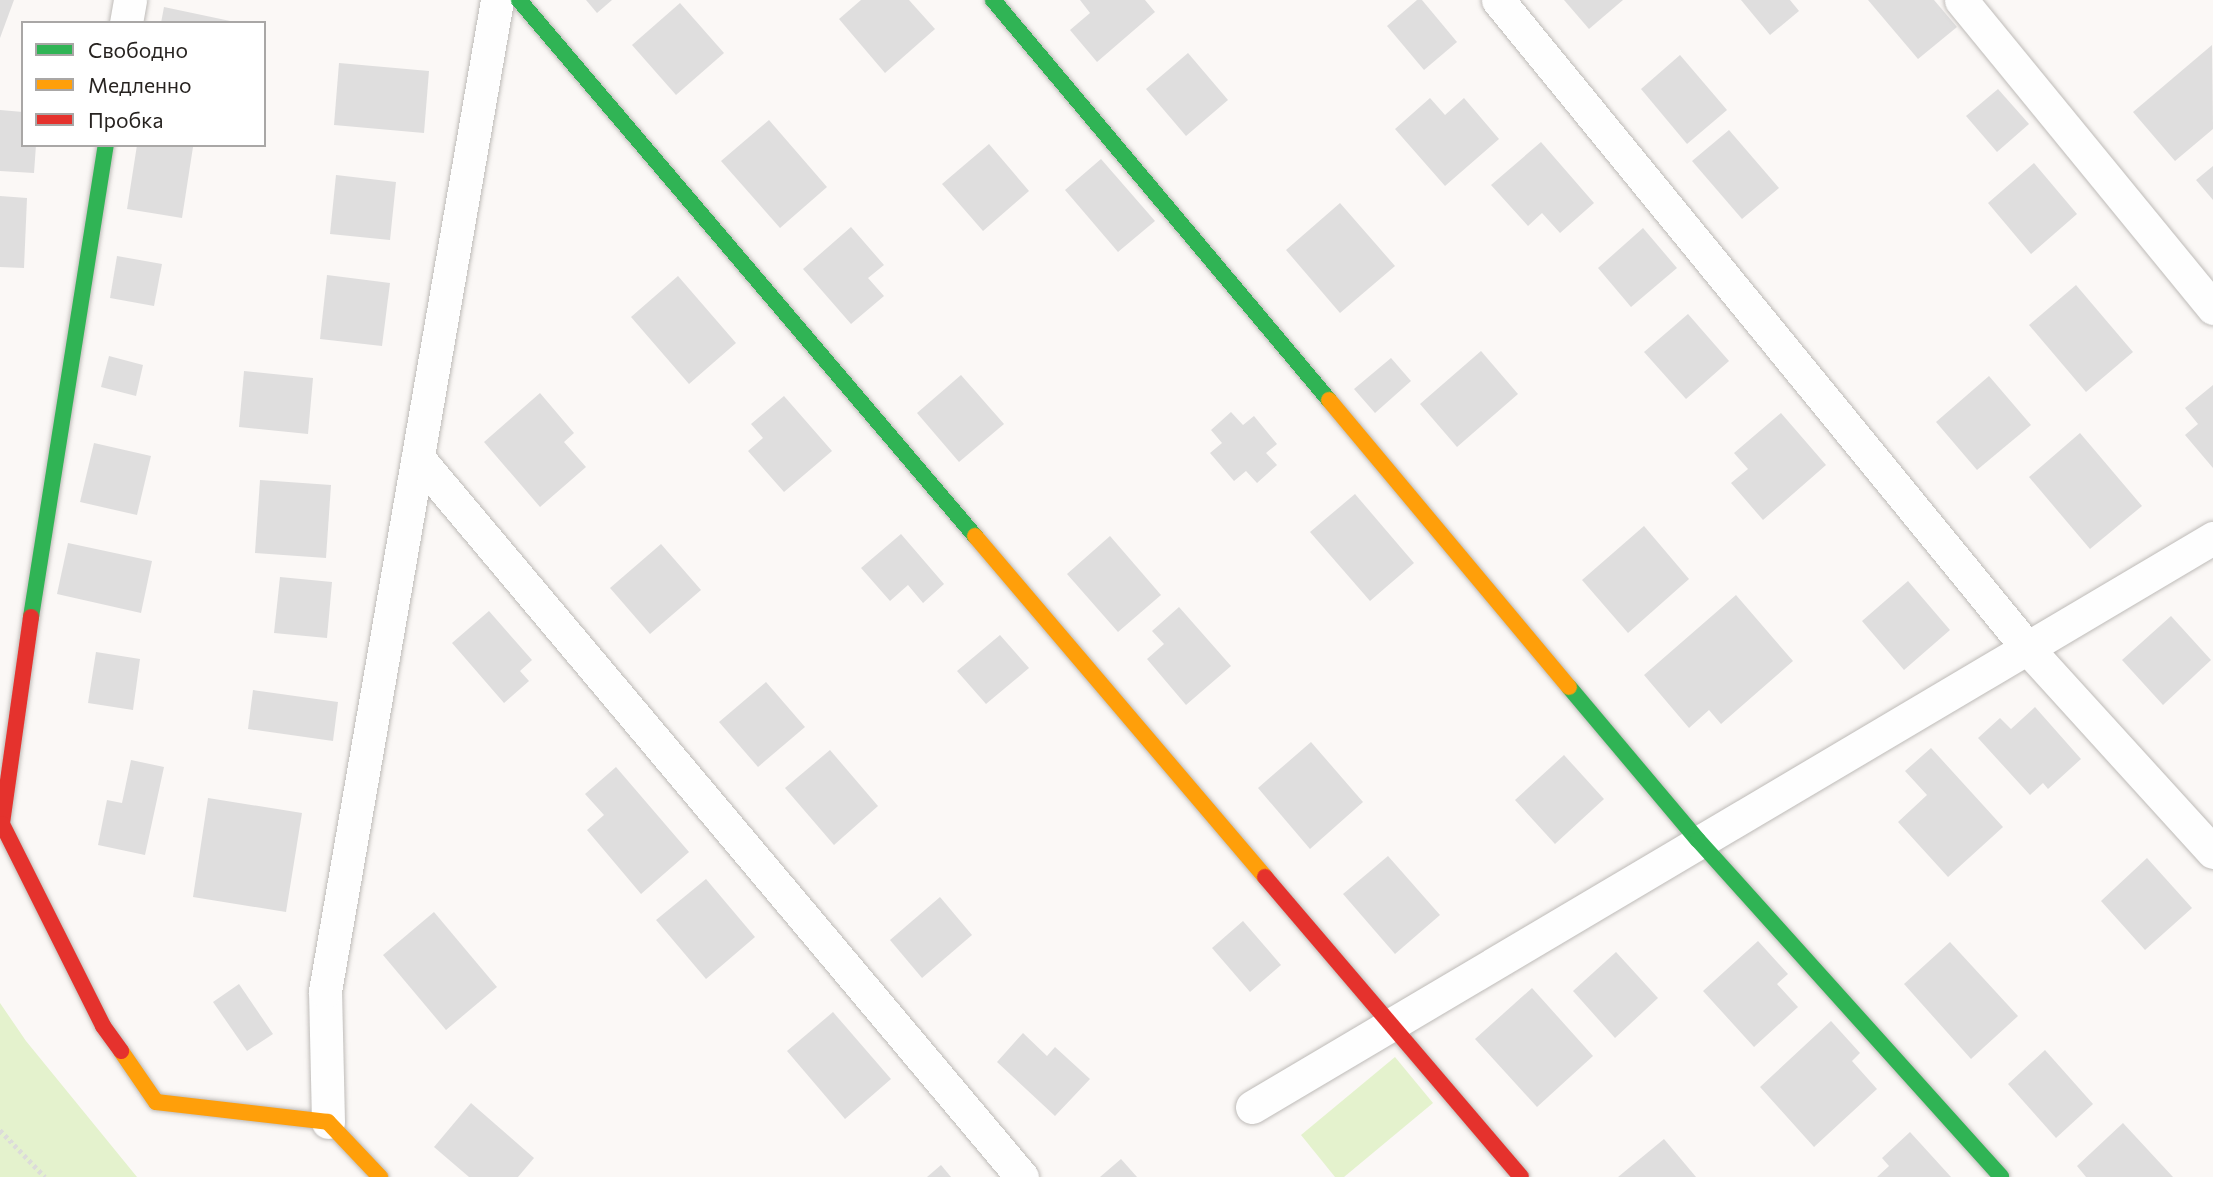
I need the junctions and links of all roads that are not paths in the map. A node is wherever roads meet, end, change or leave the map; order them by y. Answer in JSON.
{"nodes":[{"id":1,"x":130,"y":0,"type":"edge"},
{"id":2,"x":496,"y":0,"type":"edge"},
{"id":3,"x":519,"y":0,"type":"edge"},
{"id":4,"x":993,"y":0,"type":"edge"},
{"id":5,"x":1498,"y":0,"type":"edge"},
{"id":6,"x":1961,"y":0,"type":"edge"},
{"id":7,"x":126,"y":21,"type":"edge"},
{"id":8,"x":106,"y":147,"type":"edge"},
{"id":9,"x":2213,"y":308,"type":"edge"},
{"id":10,"x":418,"y":458,"type":"junction"},
{"id":11,"x":2213,"y":538,"type":"edge"},
{"id":12,"x":2029,"y":650,"type":"junction"},
{"id":13,"x":1698,"y":840,"type":"junction"},
{"id":14,"x":2213,"y":852,"type":"edge"},
{"id":15,"x":1387,"y":1024,"type":"junction"},
{"id":16,"x":1252,"y":1107,"type":"dead end"},
{"id":17,"x":328,"y":1122,"type":"junction"},
{"id":18,"x":380,"y":1177,"type":"edge"},
{"id":19,"x":1022,"y":1177,"type":"edge"},
{"id":20,"x":1521,"y":1177,"type":"edge"},
{"id":21,"x":2001,"y":1177,"type":"edge"}],
"edges":[{"from":1,"to":7,"type":"street"},
{"from":2,"to":10,"type":"street"},
{"from":3,"to":15,"type":"street"},
{"from":4,"to":13,"type":"street"},
{"from":5,"to":12,"type":"street"},
{"from":6,"to":9,"type":"street"},
{"from":8,"to":17,"type":"street"},
{"from":10,"to":17,"type":"street"},
{"from":10,"to":19,"type":"street"},
{"from":11,"to":12,"type":"street"},
{"from":12,"to":13,"type":"street"},
{"from":12,"to":14,"type":"street"},
{"from":13,"to":15,"type":"street"},
{"from":13,"to":21,"type":"street"},
{"from":15,"to":16,"type":"street"},
{"from":15,"to":20,"type":"street"},
{"from":17,"to":18,"type":"street"}]}
